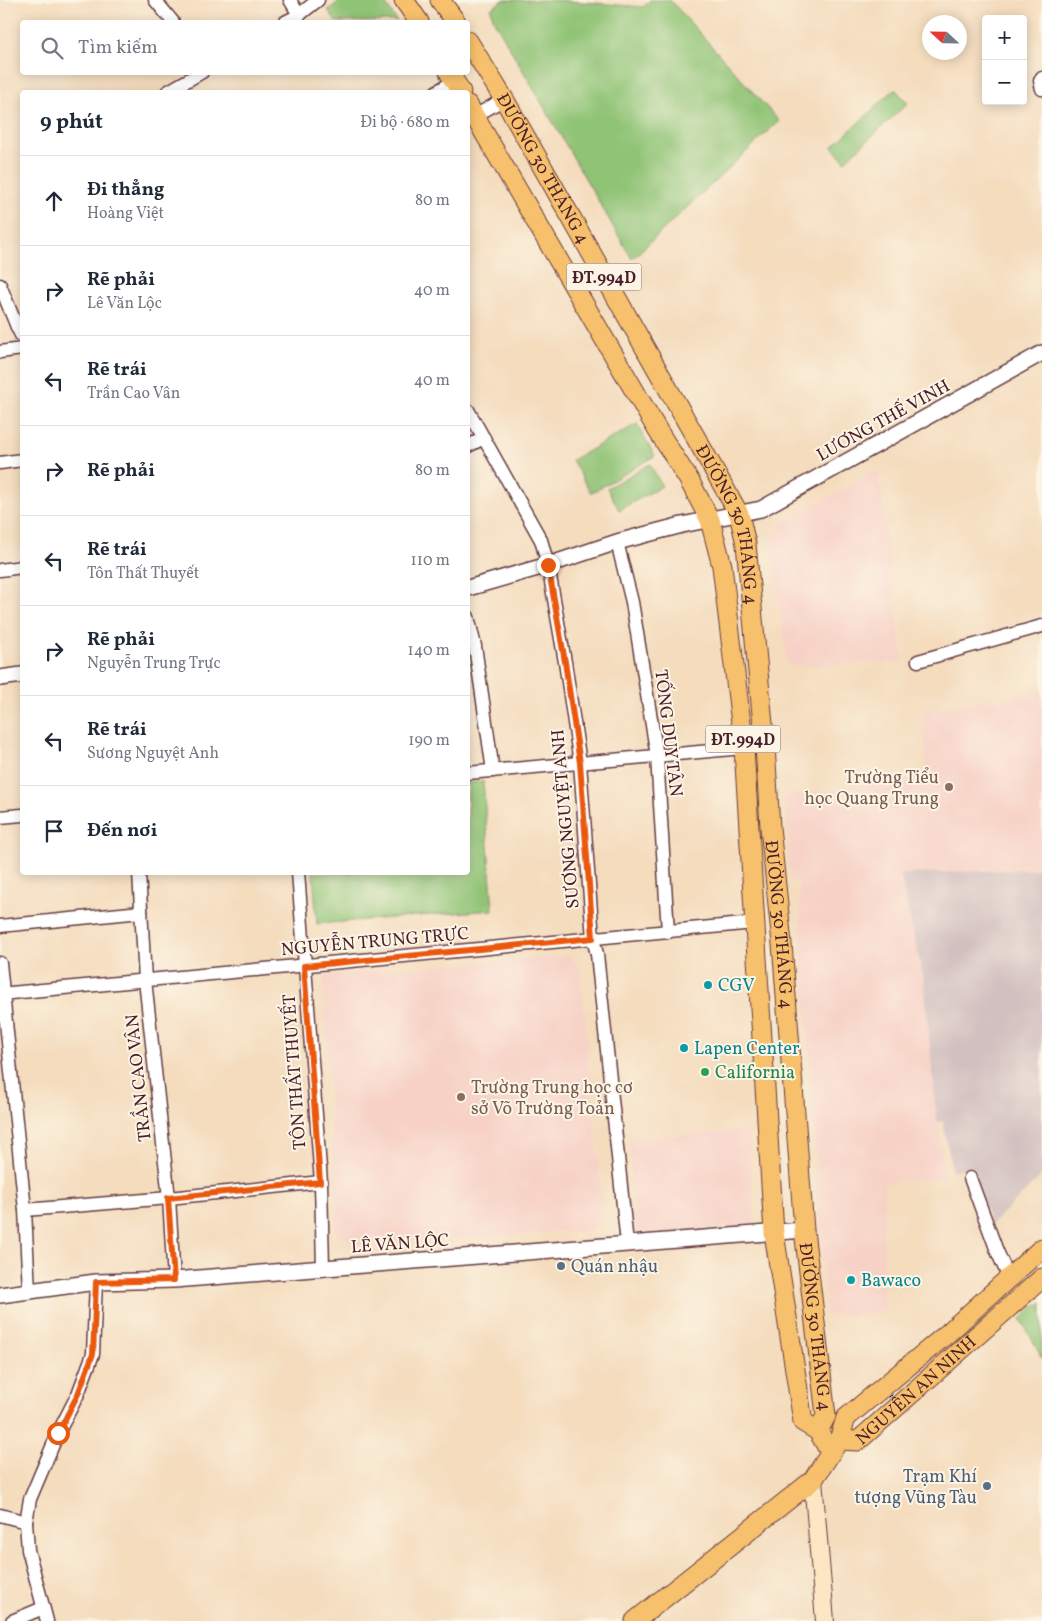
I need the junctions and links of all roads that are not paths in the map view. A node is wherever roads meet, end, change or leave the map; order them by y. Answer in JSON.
{"nodes":[{"id":1,"x":155,"y":0,"type":"edge"},
{"id":2,"x":290,"y":0,"type":"edge"},
{"id":3,"x":318,"y":0,"type":"edge"},
{"id":4,"x":404,"y":0,"type":"edge"},
{"id":5,"x":440,"y":0,"type":"edge"},
{"id":6,"x":299,"y":15,"type":"junction"},
{"id":7,"x":171,"y":20,"type":"edge"},
{"id":8,"x":289,"y":20,"type":"edge"},
{"id":9,"x":418,"y":20,"type":"edge"},
{"id":10,"x":455,"y":20,"type":"edge"},
{"id":11,"x":470,"y":44,"type":"edge"},
{"id":12,"x":197,"y":75,"type":"edge"},
{"id":13,"x":455,"y":82,"type":"edge"},
{"id":14,"x":170,"y":90,"type":"edge"},
{"id":15,"x":440,"y":90,"type":"edge"},
{"id":16,"x":504,"y":99,"type":"junction"},
{"id":17,"x":470,"y":114,"type":"edge"},
{"id":18,"x":0,"y":285,"type":"edge"},
{"id":19,"x":20,"y":333,"type":"edge"},
{"id":20,"x":20,"y":349,"type":"edge"},
{"id":21,"x":0,"y":352,"type":"edge"},
{"id":22,"x":1042,"y":353,"type":"edge"},
{"id":23,"x":470,"y":414,"type":"edge"},
{"id":24,"x":484,"y":438,"type":"junction"},
{"id":25,"x":470,"y":445,"type":"edge"},
{"id":26,"x":20,"y":460,"type":"edge"},
{"id":27,"x":0,"y":463,"type":"edge"},
{"id":28,"x":739,"y":514,"type":"junction"},
{"id":29,"x":710,"y":520,"type":"junction"},
{"id":30,"x":617,"y":542,"type":"junction"},
{"id":31,"x":548,"y":565,"type":"junction"},
{"id":32,"x":20,"y":567,"type":"edge"},
{"id":33,"x":0,"y":570,"type":"edge"},
{"id":34,"x":470,"y":587,"type":"edge"},
{"id":35,"x":1042,"y":626,"type":"edge"},
{"id":36,"x":470,"y":627,"type":"edge"},
{"id":37,"x":918,"y":661,"type":"dead end"},
{"id":38,"x":20,"y":676,"type":"edge"},
{"id":39,"x":0,"y":678,"type":"edge"},
{"id":40,"x":765,"y":746,"type":"junction"},
{"id":41,"x":744,"y":748,"type":"junction"},
{"id":42,"x":657,"y":756,"type":"junction"},
{"id":43,"x":580,"y":763,"type":"junction"},
{"id":44,"x":492,"y":771,"type":"junction"},
{"id":45,"x":470,"y":773,"type":"edge"},
{"id":46,"x":20,"y":814,"type":"edge"},
{"id":47,"x":0,"y":817,"type":"edge"},
{"id":48,"x":139,"y":875,"type":"edge"},
{"id":49,"x":298,"y":875,"type":"edge"},
{"id":50,"x":141,"y":912,"type":"junction"},
{"id":51,"x":754,"y":923,"type":"junction"},
{"id":52,"x":0,"y":926,"type":"edge"},
{"id":53,"x":668,"y":932,"type":"junction"},
{"id":54,"x":593,"y":938,"type":"junction"},
{"id":55,"x":0,"y":963,"type":"edge"},
{"id":56,"x":304,"y":966,"type":"junction"},
{"id":57,"x":146,"y":980,"type":"junction"},
{"id":58,"x":1,"y":994,"type":"edge"},
{"id":59,"x":792,"y":1081,"type":"junction"},
{"id":60,"x":764,"y":1083,"type":"junction"},
{"id":61,"x":970,"y":1178,"type":"dead end"},
{"id":62,"x":320,"y":1182,"type":"junction"},
{"id":63,"x":168,"y":1198,"type":"junction"},
{"id":64,"x":25,"y":1210,"type":"junction"},
{"id":65,"x":804,"y":1230,"type":"junction"},
{"id":66,"x":774,"y":1233,"type":"junction"},
{"id":67,"x":627,"y":1244,"type":"junction"},
{"id":68,"x":1042,"y":1248,"type":"edge"},
{"id":69,"x":323,"y":1268,"type":"junction"},
{"id":70,"x":1009,"y":1278,"type":"junction"},
{"id":71,"x":1042,"y":1278,"type":"edge"},
{"id":72,"x":174,"y":1280,"type":"junction"},
{"id":73,"x":96,"y":1282,"type":"junction"},
{"id":74,"x":29,"y":1291,"type":"junction"},
{"id":75,"x":0,"y":1295,"type":"edge"},
{"id":76,"x":818,"y":1431,"type":"junction"},
{"id":77,"x":834,"y":1446,"type":"junction"},
{"id":78,"x":813,"y":1480,"type":"junction"},
{"id":79,"x":0,"y":1516,"type":"edge"},
{"id":80,"x":26,"y":1522,"type":"junction"},
{"id":81,"x":43,"y":1608,"type":"junction"},
{"id":82,"x":12,"y":1621,"type":"edge"},
{"id":83,"x":47,"y":1621,"type":"edge"},
{"id":84,"x":635,"y":1621,"type":"edge"},
{"id":85,"x":824,"y":1621,"type":"edge"}],
"edges":[{"from":1,"to":7,"type":"street"},
{"from":2,"to":6,"type":"street"},
{"from":3,"to":6,"type":"street"},
{"from":4,"to":9,"type":"main road"},
{"from":5,"to":10,"type":"main road"},
{"from":6,"to":8,"type":"street"},
{"from":11,"to":16,"type":"main road","name":"ĐƯỜNG 30 THÁNG 4","number":"ĐT.994D"},
{"from":12,"to":14,"type":"street"},
{"from":13,"to":15,"type":"street"},
{"from":16,"to":17,"type":"street"},
{"from":16,"to":28,"type":"main road","name":"ĐƯỜNG 30 THÁNG 4","number":"ĐT.994D"},
{"from":17,"to":29,"type":"main road","name":"ĐƯỜNG 30 THÁNG 4","number":"ĐT.994D"},
{"from":18,"to":19,"type":"street"},
{"from":20,"to":21,"type":"street"},
{"from":22,"to":28,"type":"street","name":"LƯƠNG THẾ VINH"},
{"from":23,"to":24,"type":"street","name":"SƯƠNG NGUYỆT ANH"},
{"from":24,"to":25,"type":"street"},
{"from":24,"to":31,"type":"street","name":"SƯƠNG NGUYỆT ANH"},
{"from":26,"to":27,"type":"street"},
{"from":28,"to":29,"type":"street","name":"LƯƠNG THẾ VINH"},
{"from":28,"to":40,"type":"main road","name":"ĐƯỜNG 30 THÁNG 4","number":"ĐT.994D"},
{"from":29,"to":30,"type":"street","name":"LƯƠNG THẾ VINH"},
{"from":29,"to":41,"type":"main road","name":"ĐƯỜNG 30 THÁNG 4","number":"ĐT.994D"},
{"from":30,"to":31,"type":"street","name":"LƯƠNG THẾ VINH"},
{"from":30,"to":42,"type":"street","name":"TỐNG DUY TÂN"},
{"from":31,"to":34,"type":"street","name":"LƯƠNG THẾ VINH"},
{"from":31,"to":43,"type":"street","name":"SƯƠNG NGUYỆT ANH"},
{"from":32,"to":33,"type":"street"},
{"from":35,"to":37,"type":"street"},
{"from":36,"to":44,"type":"street"},
{"from":38,"to":39,"type":"street"},
{"from":40,"to":41,"type":"street"},
{"from":40,"to":59,"type":"main road","name":"ĐƯỜNG 30 THÁNG 4","number":"ĐT.994D"},
{"from":41,"to":42,"type":"street"},
{"from":41,"to":51,"type":"main road","name":"ĐƯỜNG 30 THÁNG 4","number":"ĐT.994D"},
{"from":42,"to":43,"type":"street"},
{"from":42,"to":53,"type":"street","name":"TỐNG DUY TÂN"},
{"from":43,"to":44,"type":"street"},
{"from":43,"to":54,"type":"street","name":"SƯƠNG NGUYỆT ANH"},
{"from":44,"to":45,"type":"street"},
{"from":46,"to":47,"type":"street"},
{"from":48,"to":50,"type":"street","name":"TRẦN CAO VÂN"},
{"from":49,"to":56,"type":"street","name":"TÔN THẤT THUYẾT"},
{"from":50,"to":52,"type":"street"},
{"from":50,"to":57,"type":"street","name":"TRẦN CAO VÂN"},
{"from":51,"to":53,"type":"street","name":"NGUYỄN TRUNG TRỰC"},
{"from":51,"to":60,"type":"main road","name":"ĐƯỜNG 30 THÁNG 4","number":"ĐT.994D"},
{"from":53,"to":54,"type":"street","name":"NGUYỄN TRUNG TRỰC"},
{"from":54,"to":56,"type":"street","name":"NGUYỄN TRUNG TRỰC"},
{"from":54,"to":67,"type":"street","name":"SƯƠNG NGUYỆT ANH"},
{"from":55,"to":58,"type":"street"},
{"from":56,"to":57,"type":"street","name":"NGUYỄN TRUNG TRỰC"},
{"from":56,"to":62,"type":"street","name":"TÔN THẤT THUYẾT"},
{"from":57,"to":58,"type":"street","name":"NGUYỄN TRUNG TRỰC"},
{"from":57,"to":63,"type":"street","name":"TRẦN CAO VÂN"},
{"from":58,"to":64,"type":"street"},
{"from":59,"to":60,"type":"main road"},
{"from":59,"to":65,"type":"main road","name":"ĐƯỜNG 30 THÁNG 4","number":"ĐT.994D"},
{"from":60,"to":66,"type":"main road","name":"ĐƯỜNG 30 THÁNG 4","number":"ĐT.994D"},
{"from":61,"to":70,"type":"street"},
{"from":62,"to":63,"type":"street"},
{"from":62,"to":69,"type":"street","name":"TÔN THẤT THUYẾT"},
{"from":63,"to":64,"type":"street"},
{"from":63,"to":72,"type":"street","name":"TRẦN CAO VÂN"},
{"from":64,"to":74,"type":"street"},
{"from":65,"to":66,"type":"street","name":"LÊ VĂN LỘC"},
{"from":65,"to":76,"type":"main road","name":"ĐƯỜNG 30 THÁNG 4","number":"ĐT.994D"},
{"from":66,"to":67,"type":"street","name":"LÊ VĂN LỘC"},
{"from":66,"to":76,"type":"main road","name":"ĐƯỜNG 30 THÁNG 4","number":"ĐT.994D"},
{"from":67,"to":69,"type":"street","name":"LÊ VĂN LỘC"},
{"from":68,"to":70,"type":"main road","name":"NGUYỄN AN NINH"},
{"from":69,"to":72,"type":"street","name":"LÊ VĂN LỘC"},
{"from":70,"to":77,"type":"main road","name":"NGUYỄN AN NINH"},
{"from":71,"to":77,"type":"main road","name":"NGUYỄN AN NINH"},
{"from":72,"to":73,"type":"street","name":"LÊ VĂN LỘC"},
{"from":73,"to":74,"type":"street","name":"LÊ VĂN LỘC"},
{"from":73,"to":80,"type":"street"},
{"from":74,"to":75,"type":"street","name":"LÊ VĂN LỘC"},
{"from":76,"to":77,"type":"main road"},
{"from":77,"to":78,"type":"main road"},
{"from":78,"to":84,"type":"main road"},
{"from":78,"to":85,"type":"main road"},
{"from":79,"to":80,"type":"street"},
{"from":80,"to":81,"type":"street"},
{"from":81,"to":82,"type":"street"},
{"from":81,"to":83,"type":"street"}]}
